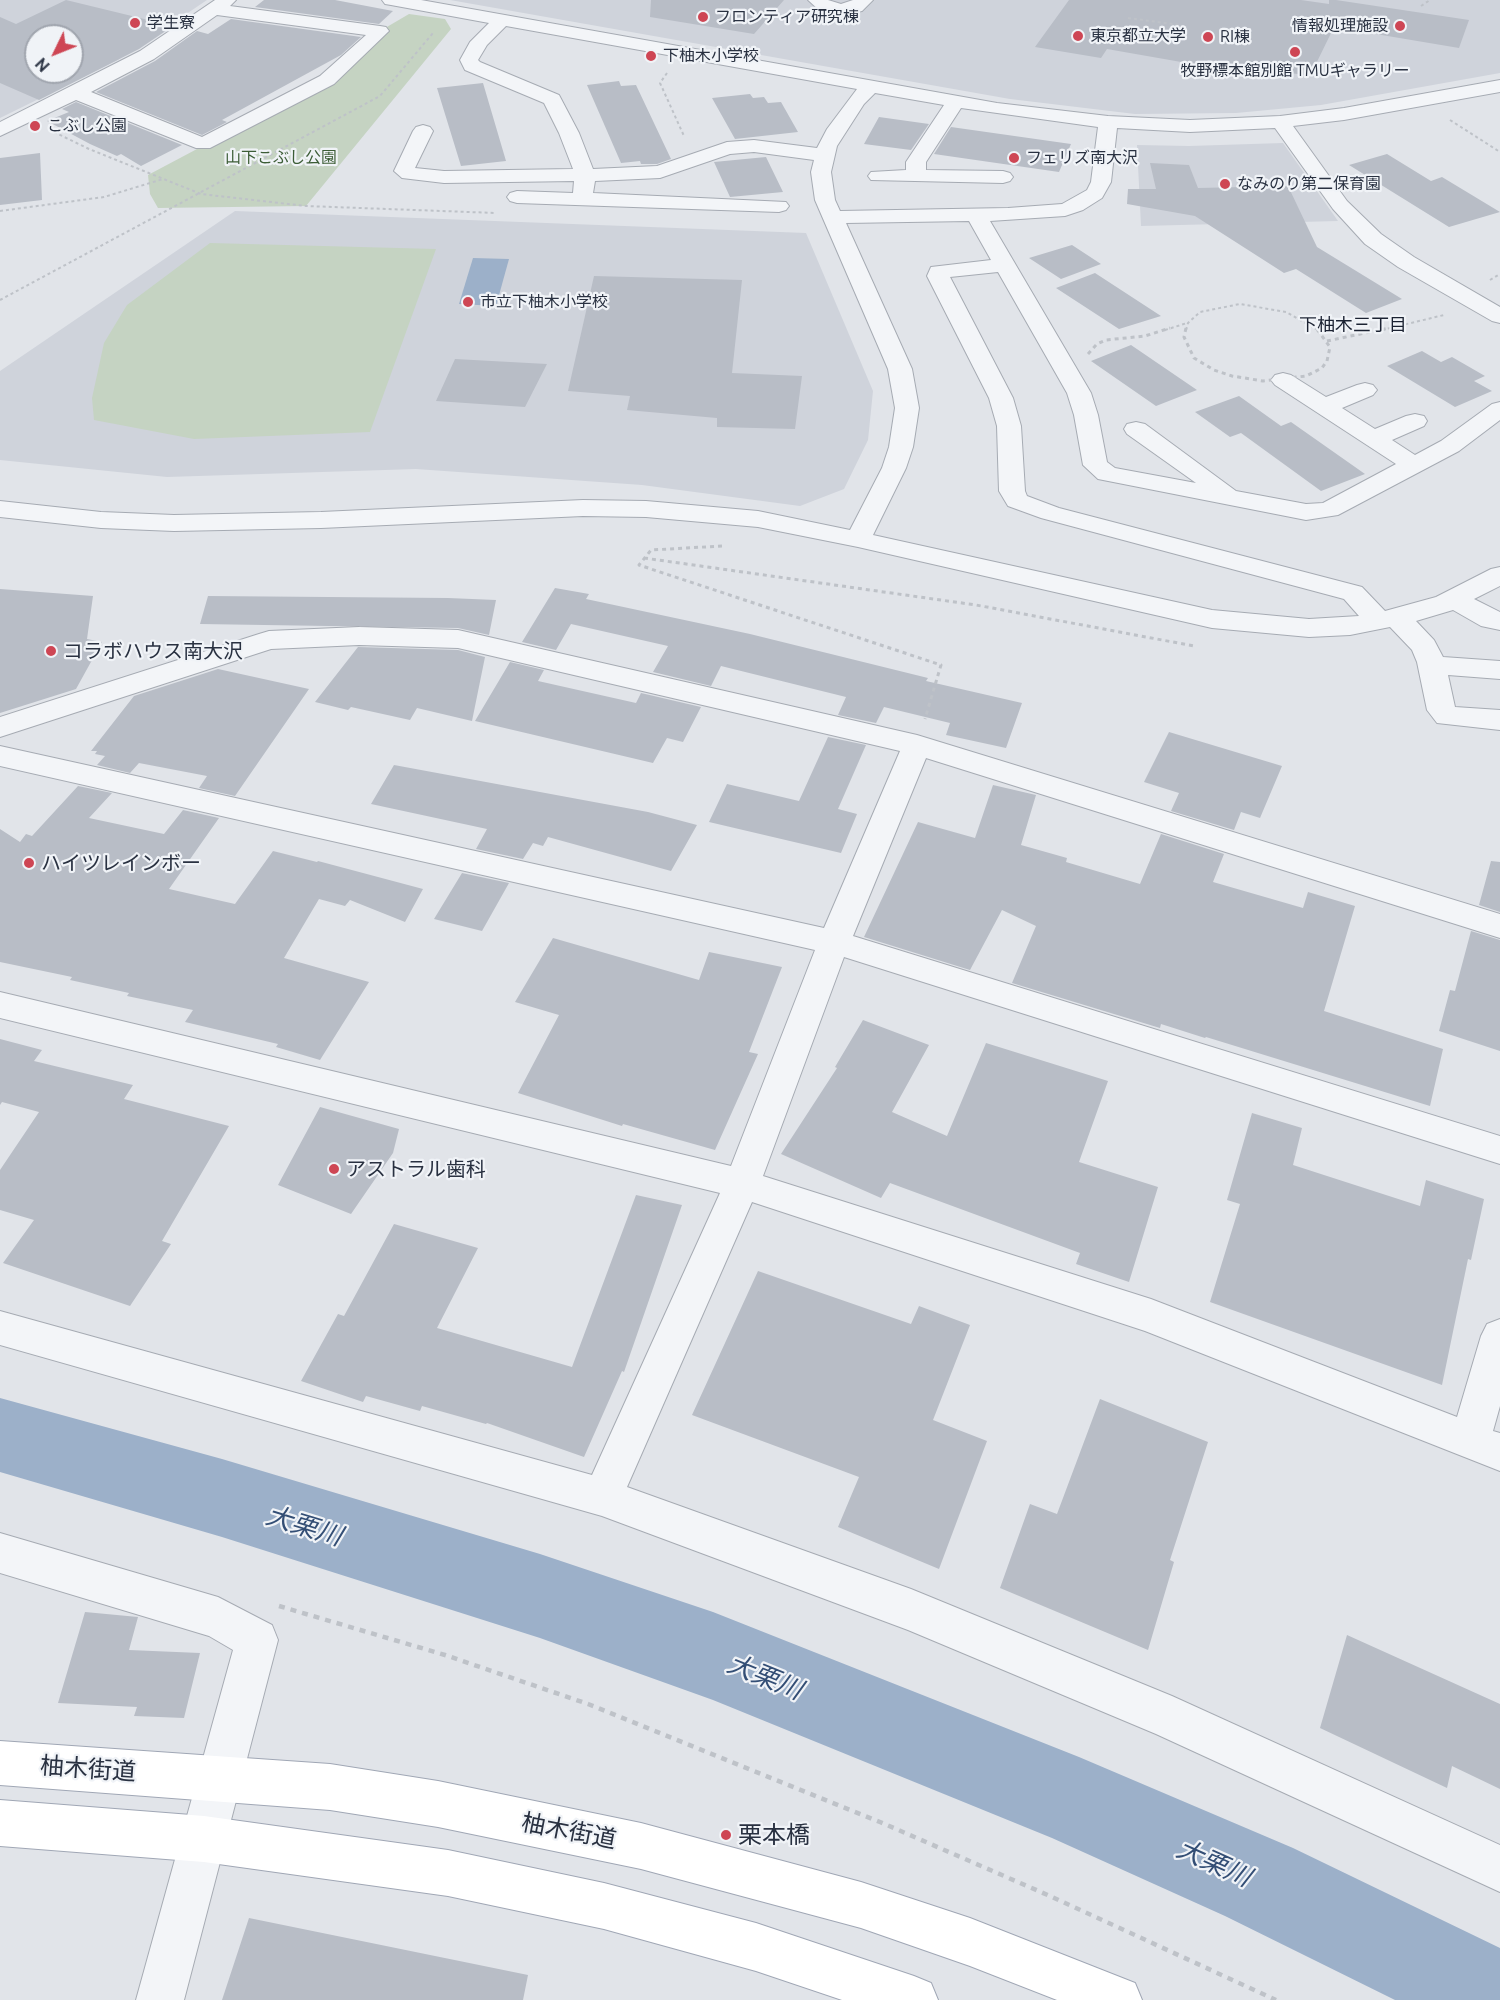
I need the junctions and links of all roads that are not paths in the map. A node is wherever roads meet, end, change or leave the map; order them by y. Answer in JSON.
{"nodes":[{"id":1,"x":391,"y":0,"type":"edge"},
{"id":2,"x":817,"y":0,"type":"edge"},
{"id":3,"x":864,"y":0,"type":"edge"},
{"id":4,"x":220,"y":4,"type":"edge"},
{"id":5,"x":502,"y":20,"type":"junction"},
{"id":6,"x":872,"y":85,"type":"junction"},
{"id":7,"x":1500,"y":86,"type":"edge"},
{"id":8,"x":75,"y":93,"type":"junction"},
{"id":9,"x":956,"y":101,"type":"junction"},
{"id":10,"x":1108,"y":122,"type":"junction"},
{"id":11,"x":1280,"y":122,"type":"junction"},
{"id":12,"x":0,"y":130,"type":"edge"},
{"id":13,"x":423,"y":131,"type":"dead end"},
{"id":14,"x":823,"y":155,"type":"junction"},
{"id":15,"x":679,"y":166,"type":"junction"},
{"id":16,"x":585,"y":175,"type":"junction"},
{"id":17,"x":878,"y":176,"type":"dead end"},
{"id":18,"x":916,"y":176,"type":"junction"},
{"id":19,"x":1003,"y":177,"type":"dead end"},
{"id":20,"x":517,"y":197,"type":"dead end"},
{"id":21,"x":582,"y":200,"type":"junction"},
{"id":22,"x":698,"y":204,"type":"junction"},
{"id":23,"x":779,"y":206,"type":"dead end"},
{"id":24,"x":977,"y":216,"type":"junction"},
{"id":25,"x":833,"y":217,"type":"junction"},
{"id":26,"x":1005,"y":265,"type":"junction"},
{"id":27,"x":1500,"y":316,"type":"edge"},
{"id":28,"x":1283,"y":380,"type":"road end"},
{"id":29,"x":1365,"y":390,"type":"dead end"},
{"id":30,"x":1323,"y":407,"type":"junction"},
{"id":31,"x":1500,"y":409,"type":"edge"},
{"id":32,"x":1415,"y":421,"type":"dead end"},
{"id":33,"x":1136,"y":429,"type":"dead end"},
{"id":34,"x":1373,"y":439,"type":"junction"},
{"id":35,"x":1414,"y":465,"type":"junction"},
{"id":36,"x":1230,"y":497,"type":"junction"},
{"id":37,"x":0,"y":509,"type":"edge"},
{"id":38,"x":858,"y":539,"type":"junction"},
{"id":39,"x":1500,"y":575,"type":"edge"},
{"id":40,"x":1455,"y":599,"type":"junction"},
{"id":41,"x":1388,"y":619,"type":"junction"},
{"id":42,"x":1500,"y":621,"type":"edge"},
{"id":43,"x":1432,"y":665,"type":"junction"},
{"id":44,"x":1500,"y":670,"type":"edge"},
{"id":45,"x":1500,"y":720,"type":"edge"},
{"id":46,"x":0,"y":727,"type":"edge"},
{"id":47,"x":917,"y":745,"type":"junction"},
{"id":48,"x":0,"y":756,"type":"edge"},
{"id":49,"x":1500,"y":926,"type":"edge"},
{"id":50,"x":834,"y":942,"type":"junction"},
{"id":51,"x":0,"y":1005,"type":"edge"},
{"id":52,"x":1500,"y":1150,"type":"edge"},
{"id":53,"x":742,"y":1184,"type":"junction"},
{"id":54,"x":0,"y":1328,"type":"edge"},
{"id":55,"x":1500,"y":1336,"type":"edge"},
{"id":56,"x":1485,"y":1446,"type":"edge"},
{"id":57,"x":602,"y":1497,"type":"junction"},
{"id":58,"x":0,"y":1553,"type":"edge"},
{"id":59,"x":0,"y":1763,"type":"edge"},
{"id":60,"x":221,"y":1779,"type":"junction"},
{"id":61,"x":0,"y":1823,"type":"edge"},
{"id":62,"x":204,"y":1839,"type":"junction"},
{"id":63,"x":1500,"y":1869,"type":"edge"},
{"id":64,"x":160,"y":2000,"type":"edge"},
{"id":65,"x":914,"y":2000,"type":"edge"},
{"id":66,"x":1118,"y":2000,"type":"edge"}],
"edges":[{"from":1,"to":5,"type":"street"},
{"from":2,"to":3,"type":"street"},
{"from":4,"to":8,"type":"street"},
{"from":4,"to":8,"type":"street"},
{"from":5,"to":6,"type":"street"},
{"from":5,"to":16,"type":"street"},
{"from":6,"to":9,"type":"street"},
{"from":6,"to":14,"type":"street"},
{"from":7,"to":11,"type":"street"},
{"from":8,"to":12,"type":"street"},
{"from":9,"to":10,"type":"street"},
{"from":9,"to":18,"type":"street"},
{"from":10,"to":11,"type":"street"},
{"from":10,"to":24,"type":"street"},
{"from":11,"to":27,"type":"street"},
{"from":13,"to":16,"type":"street"},
{"from":14,"to":15,"type":"street"},
{"from":14,"to":25,"type":"street"},
{"from":15,"to":16,"type":"street"},
{"from":15,"to":22,"type":"street"},
{"from":16,"to":21,"type":"street"},
{"from":17,"to":18,"type":"street"},
{"from":18,"to":19,"type":"street"},
{"from":20,"to":21,"type":"street"},
{"from":21,"to":22,"type":"street"},
{"from":22,"to":23,"type":"street"},
{"from":24,"to":25,"type":"street"},
{"from":24,"to":26,"type":"street"},
{"from":25,"to":38,"type":"street"},
{"from":26,"to":36,"type":"street"},
{"from":26,"to":41,"type":"street"},
{"from":28,"to":30,"type":"street"},
{"from":29,"to":30,"type":"street"},
{"from":30,"to":34,"type":"street"},
{"from":31,"to":35,"type":"street"},
{"from":32,"to":34,"type":"street"},
{"from":33,"to":36,"type":"street"},
{"from":34,"to":35,"type":"street"},
{"from":35,"to":36,"type":"street"},
{"from":37,"to":38,"type":"street"},
{"from":38,"to":41,"type":"street"},
{"from":39,"to":40,"type":"street"},
{"from":40,"to":41,"type":"street"},
{"from":40,"to":42,"type":"street"},
{"from":41,"to":43,"type":"street"},
{"from":43,"to":44,"type":"street"},
{"from":43,"to":45,"type":"street"},
{"from":46,"to":47,"type":"street"},
{"from":47,"to":49,"type":"street"},
{"from":47,"to":50,"type":"street"},
{"from":48,"to":50,"type":"street"},
{"from":50,"to":52,"type":"street"},
{"from":50,"to":53,"type":"street"},
{"from":51,"to":53,"type":"street"},
{"from":53,"to":56,"type":"street"},
{"from":53,"to":57,"type":"street"},
{"from":54,"to":57,"type":"street"},
{"from":55,"to":56,"type":"street"},
{"from":57,"to":63,"type":"street"},
{"from":58,"to":60,"type":"street"},
{"from":59,"to":60,"type":"main road","name":"柚木街道"},
{"from":60,"to":62,"type":"street"},
{"from":60,"to":66,"type":"main road","name":"柚木街道"},
{"from":61,"to":62,"type":"main road"},
{"from":62,"to":64,"type":"street"},
{"from":62,"to":65,"type":"main road"}]}
